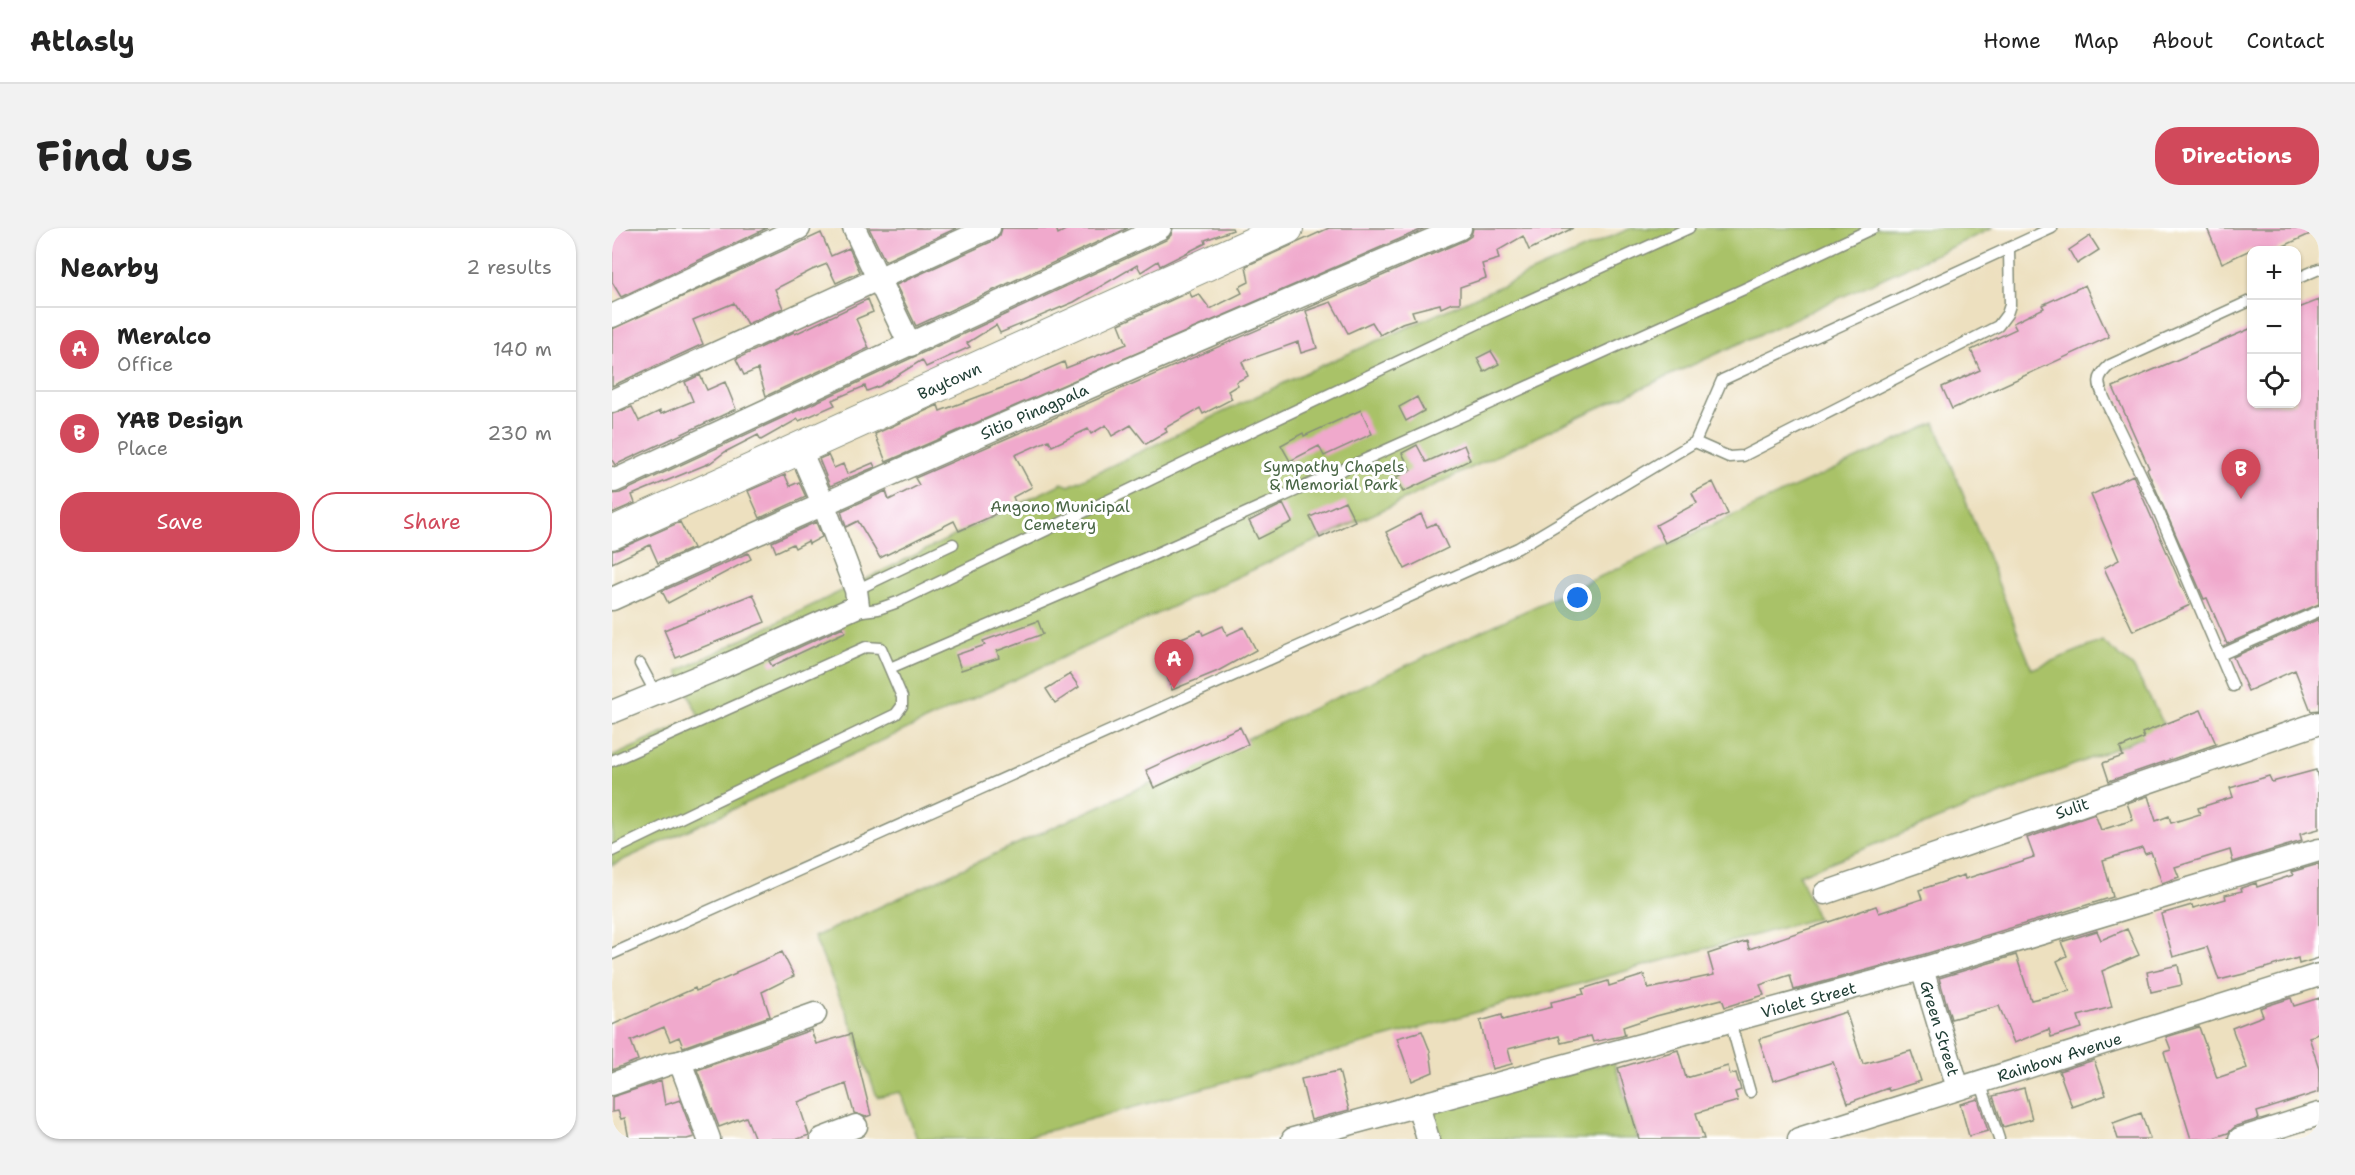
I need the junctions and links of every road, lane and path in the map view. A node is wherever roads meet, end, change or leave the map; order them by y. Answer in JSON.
{"nodes":[{"id":1,"x":799,"y":228,"type":"edge"},
{"id":2,"x":854,"y":228,"type":"edge"},
{"id":3,"x":989,"y":228,"type":"edge"},
{"id":4,"x":1160,"y":228,"type":"edge"},
{"id":5,"x":1287,"y":228,"type":"edge"},
{"id":6,"x":1460,"y":228,"type":"edge"},
{"id":7,"x":1689,"y":228,"type":"edge"},
{"id":8,"x":1873,"y":228,"type":"edge"},
{"id":9,"x":2052,"y":228,"type":"edge"},
{"id":10,"x":2009,"y":249,"type":"junction"},
{"id":11,"x":2319,"y":269,"type":"edge"},
{"id":12,"x":2301,"y":277,"type":"edge"},
{"id":13,"x":879,"y":279,"type":"junction"},
{"id":14,"x":2247,"y":302,"type":"edge"},
{"id":15,"x":612,"y":316,"type":"edge"},
{"id":16,"x":910,"y":345,"type":"junction"},
{"id":17,"x":612,"y":401,"type":"edge"},
{"id":18,"x":1695,"y":442,"type":"junction"},
{"id":19,"x":799,"y":448,"type":"junction"},
{"id":20,"x":612,"y":478,"type":"edge"},
{"id":21,"x":823,"y":503,"type":"junction"},
{"id":22,"x":612,"y":533,"type":"edge"},
{"id":23,"x":953,"y":544,"type":"dead end"},
{"id":24,"x":857,"y":598,"type":"junction"},
{"id":25,"x":612,"y":599,"type":"edge"},
{"id":26,"x":2319,"y":611,"type":"edge"},
{"id":27,"x":2220,"y":655,"type":"junction"},
{"id":28,"x":640,"y":664,"type":"dead end"},
{"id":29,"x":890,"y":668,"type":"junction"},
{"id":30,"x":2233,"y":686,"type":"dead end"},
{"id":31,"x":656,"y":694,"type":"junction"},
{"id":32,"x":612,"y":712,"type":"edge"},
{"id":33,"x":2319,"y":723,"type":"edge"},
{"id":34,"x":612,"y":761,"type":"edge"},
{"id":35,"x":2319,"y":850,"type":"edge"},
{"id":36,"x":612,"y":851,"type":"edge"},
{"id":37,"x":1825,"y":892,"type":"dead end"},
{"id":38,"x":612,"y":954,"type":"edge"},
{"id":39,"x":1922,"y":969,"type":"junction"},
{"id":40,"x":2319,"y":975,"type":"edge"},
{"id":41,"x":815,"y":1014,"type":"dead end"},
{"id":42,"x":1730,"y":1021,"type":"junction"},
{"id":43,"x":680,"y":1062,"type":"junction"},
{"id":44,"x":612,"y":1084,"type":"edge"},
{"id":45,"x":1969,"y":1084,"type":"junction"},
{"id":46,"x":1750,"y":1092,"type":"dead end"},
{"id":47,"x":1418,"y":1105,"type":"junction"},
{"id":48,"x":2319,"y":1114,"type":"edge"},
{"id":49,"x":856,"y":1126,"type":"dead end"},
{"id":50,"x":709,"y":1139,"type":"edge"},
{"id":51,"x":822,"y":1139,"type":"edge"},
{"id":52,"x":1293,"y":1139,"type":"edge"},
{"id":53,"x":1428,"y":1139,"type":"edge"},
{"id":54,"x":1799,"y":1139,"type":"edge"},
{"id":55,"x":1999,"y":1139,"type":"edge"},
{"id":56,"x":2240,"y":1139,"type":"edge"}],
"edges":[{"from":1,"to":15,"type":"street"},
{"from":2,"to":13,"type":"street"},
{"from":3,"to":13,"type":"street"},
{"from":4,"to":16,"type":"street"},
{"from":5,"to":19,"type":"main road","name":"Baytown"},
{"from":6,"to":21,"type":"street","name":"Sitio Pinagpala"},
{"from":7,"to":24,"type":"lane"},
{"from":8,"to":29,"type":"lane"},
{"from":9,"to":10,"type":"lane"},
{"from":10,"to":18,"type":"lane"},
{"from":10,"to":18,"type":"lane"},
{"from":11,"to":12,"type":"lane"},
{"from":13,"to":16,"type":"street"},
{"from":13,"to":17,"type":"street"},
{"from":14,"to":27,"type":"lane"},
{"from":16,"to":20,"type":"street"},
{"from":18,"to":38,"type":"lane"},
{"from":19,"to":21,"type":"street"},
{"from":19,"to":22,"type":"main road","name":"Baytown"},
{"from":21,"to":24,"type":"street"},
{"from":21,"to":25,"type":"street","name":"Sitio Pinagpala"},
{"from":23,"to":24,"type":"lane"},
{"from":24,"to":31,"type":"street"},
{"from":26,"to":27,"type":"lane"},
{"from":27,"to":30,"type":"lane"},
{"from":28,"to":31,"type":"lane"},
{"from":29,"to":34,"type":"lane"},
{"from":29,"to":36,"type":"lane"},
{"from":31,"to":32,"type":"street"},
{"from":33,"to":37,"type":"street","name":"Sulit"},
{"from":35,"to":39,"type":"street","name":"Violet Street"},
{"from":39,"to":42,"type":"street","name":"Violet Street"},
{"from":39,"to":45,"type":"street","name":"Green Street"},
{"from":40,"to":45,"type":"street","name":"Rainbow Avenue"},
{"from":41,"to":43,"type":"street"},
{"from":42,"to":46,"type":"lane"},
{"from":42,"to":47,"type":"street","name":"Violet Street"},
{"from":43,"to":44,"type":"street"},
{"from":43,"to":50,"type":"street"},
{"from":45,"to":54,"type":"street","name":"Rainbow Avenue"},
{"from":45,"to":55,"type":"lane"},
{"from":47,"to":52,"type":"street","name":"Violet Street"},
{"from":47,"to":53,"type":"street"},
{"from":48,"to":56,"type":"street"},
{"from":49,"to":51,"type":"street"}]}
